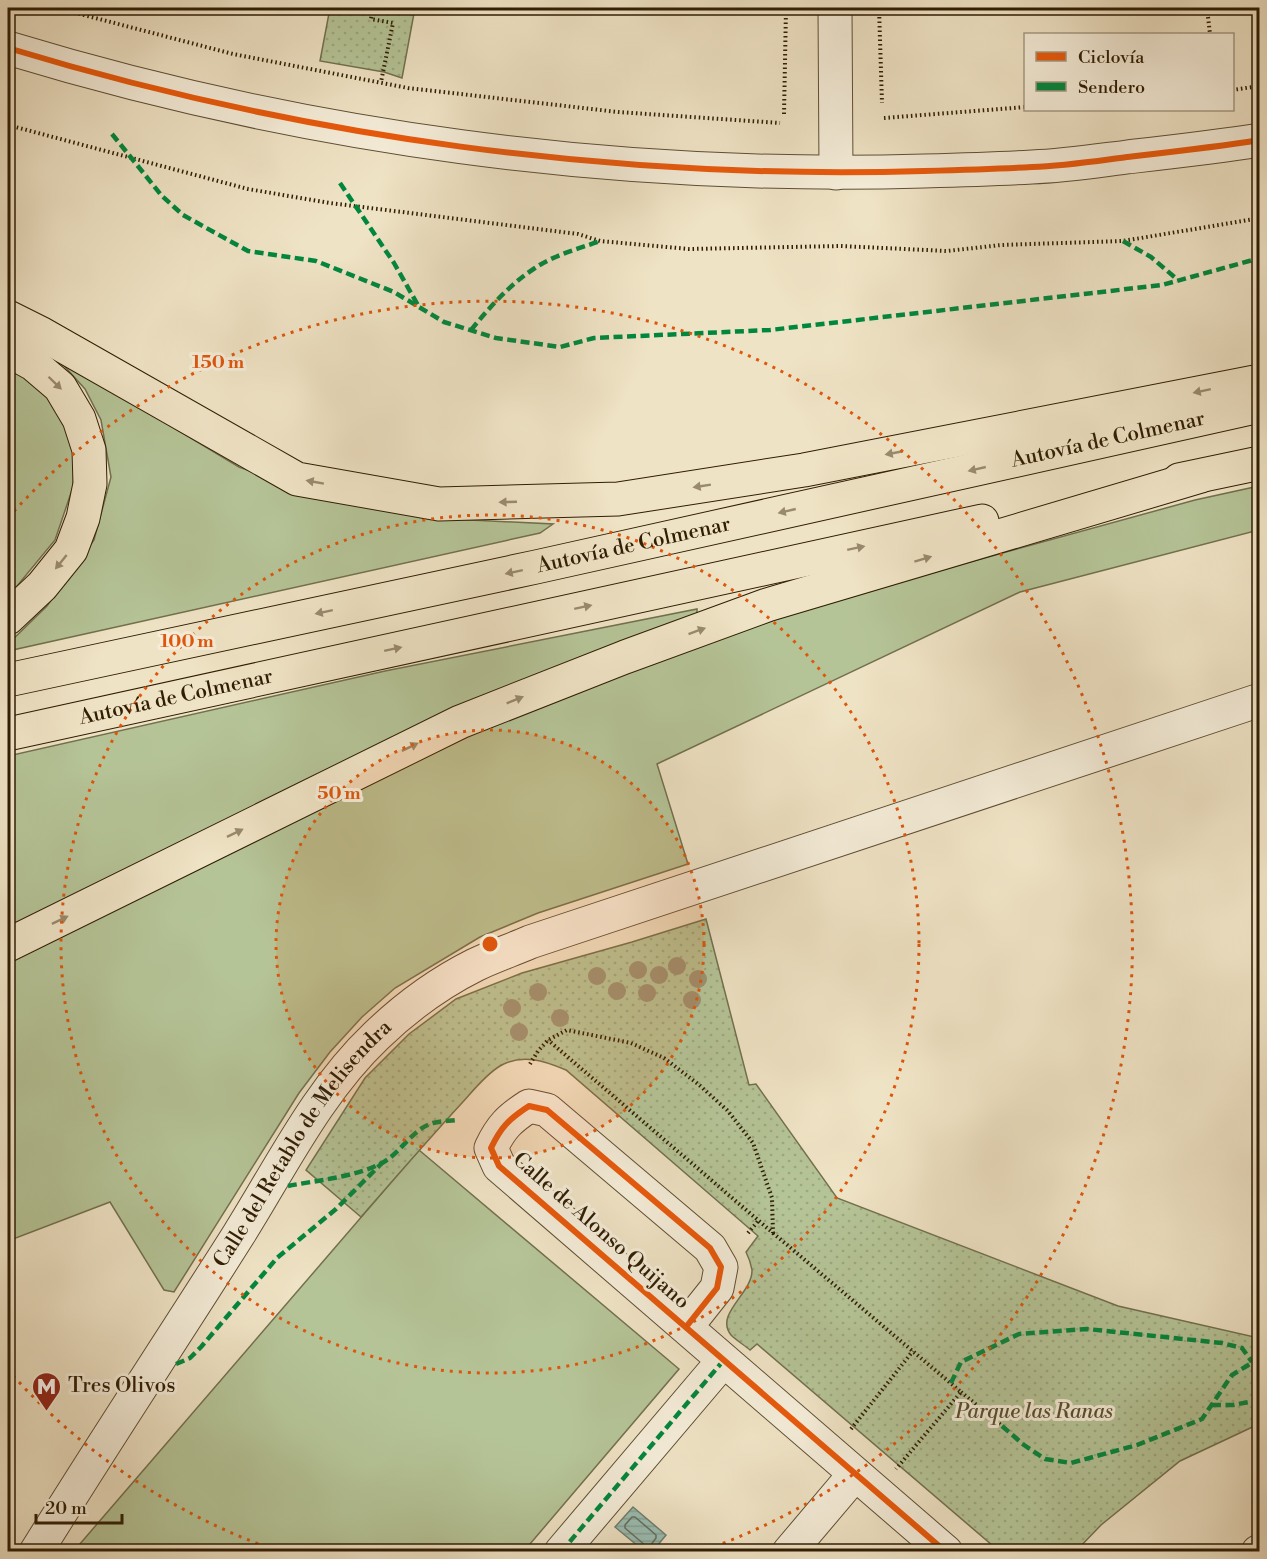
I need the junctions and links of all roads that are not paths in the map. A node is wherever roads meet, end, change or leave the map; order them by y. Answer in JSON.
{"nodes":[{"id":1,"x":835,"y":8,"type":"edge"},
{"id":2,"x":8,"y":48,"type":"edge"},
{"id":3,"x":1260,"y":140,"type":"edge"},
{"id":4,"x":836,"y":172,"type":"junction"},
{"id":5,"x":8,"y":317,"type":"edge"},
{"id":6,"x":8,"y":350,"type":"edge"},
{"id":7,"x":1260,"y":381,"type":"edge"},
{"id":8,"x":1260,"y":406,"type":"edge"},
{"id":9,"x":1260,"y":463,"type":"edge"},
{"id":10,"x":1201,"y":476,"type":"junction"},
{"id":11,"x":8,"y":618,"type":"edge"},
{"id":12,"x":8,"y":680,"type":"edge"},
{"id":13,"x":1260,"y":700,"type":"edge"},
{"id":14,"x":8,"y":734,"type":"edge"},
{"id":15,"x":8,"y":945,"type":"edge"},
{"id":16,"x":686,"y":1327,"type":"junction"},
{"id":17,"x":723,"y":1361,"type":"junction"},
{"id":18,"x":855,"y":1474,"type":"junction"},
{"id":19,"x":36,"y":1551,"type":"edge"},
{"id":20,"x":561,"y":1551,"type":"edge"},
{"id":21,"x":789,"y":1551,"type":"edge"},
{"id":22,"x":946,"y":1551,"type":"edge"}],
"edges":[{"from":1,"to":4,"type":"street"},
{"from":2,"to":4,"type":"street"},
{"from":3,"to":4,"type":"street"},
{"from":7,"to":5,"type":"highway","one_way":true},
{"from":6,"to":11,"type":"highway","one_way":true},
{"from":8,"to":12,"type":"highway","name":"Autovía de Colmenar","one_way":true},
{"from":9,"to":10,"type":"highway","name":"Autovía de Colmenar"},
{"from":14,"to":10,"type":"highway","name":"Autovía de Colmenar","one_way":true},
{"from":15,"to":10,"type":"highway","one_way":true},
{"from":13,"to":19,"type":"street","name":"Calle del Retablo de Melisendra"},
{"from":16,"to":16,"type":"street","name":"Calle de Alonso Quijano"},
{"from":16,"to":17,"type":"street","name":"Calle de Alonso Quijano"},
{"from":17,"to":18,"type":"street","name":"Calle de Alonso Quijano"},
{"from":17,"to":20,"type":"street"},
{"from":18,"to":21,"type":"street"},
{"from":18,"to":22,"type":"street","name":"Calle de Alonso Quijano"}]}
